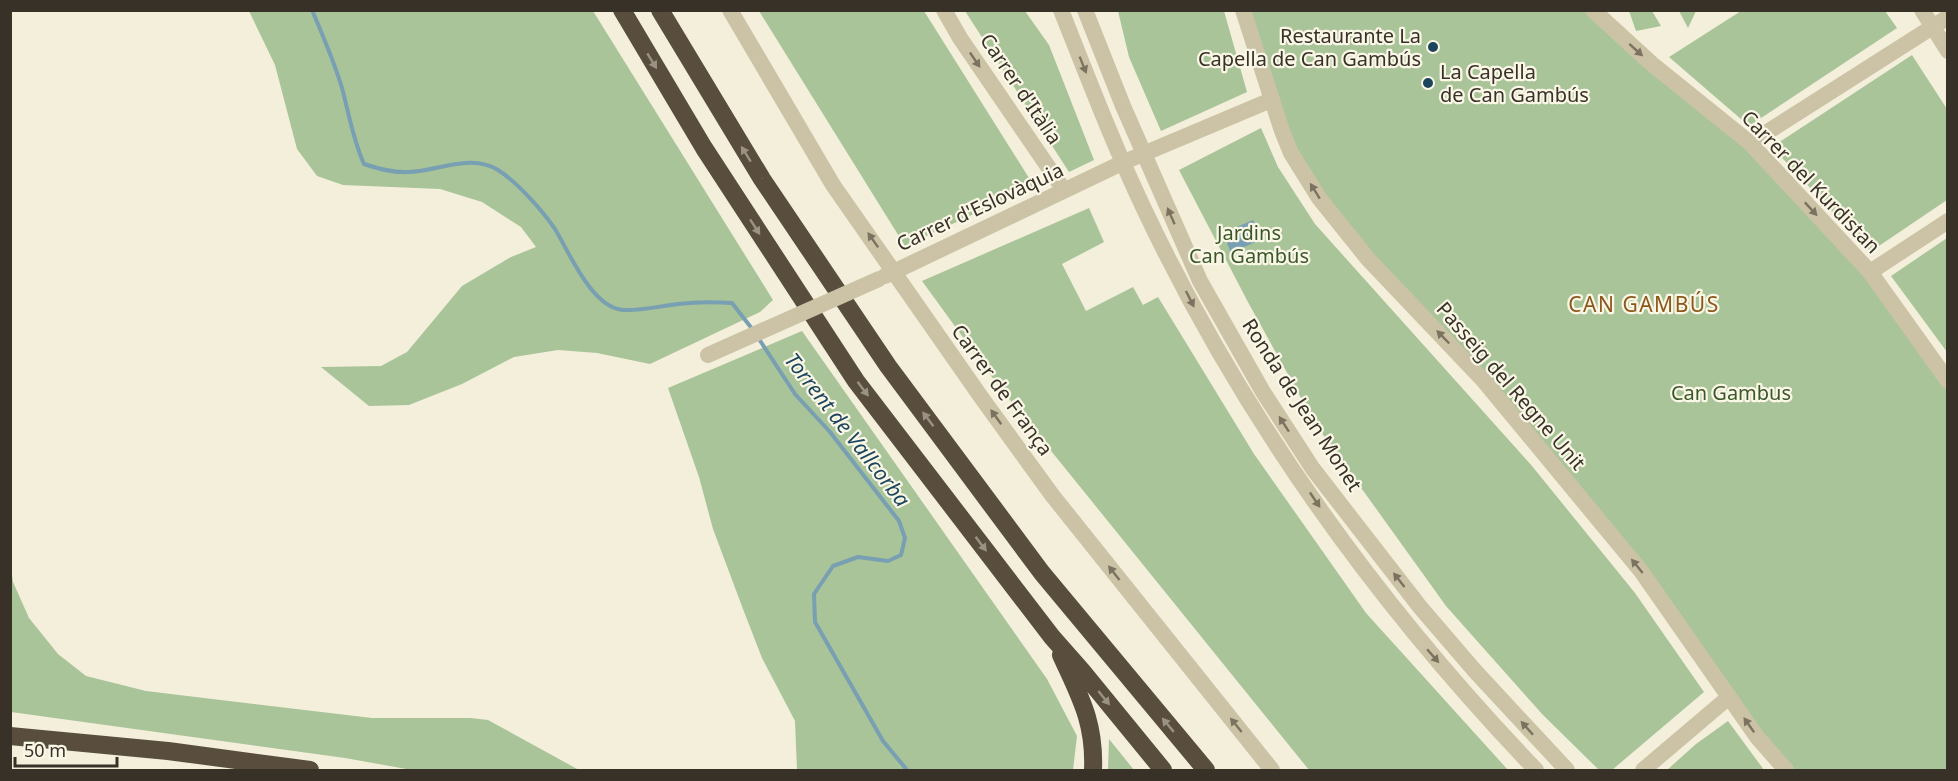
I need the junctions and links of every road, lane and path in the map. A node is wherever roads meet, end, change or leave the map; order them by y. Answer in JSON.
{"nodes":[{"id":1,"x":622,"y":10,"type":"edge"},
{"id":2,"x":660,"y":10,"type":"edge"},
{"id":3,"x":730,"y":10,"type":"edge"},
{"id":4,"x":944,"y":10,"type":"edge"},
{"id":5,"x":1061,"y":10,"type":"edge"},
{"id":6,"x":1085,"y":10,"type":"edge"},
{"id":7,"x":1243,"y":10,"type":"edge"},
{"id":8,"x":1593,"y":10,"type":"edge"},
{"id":9,"x":1922,"y":10,"type":"edge"},
{"id":10,"x":1941,"y":19,"type":"edge"},
{"id":11,"x":1947,"y":51,"type":"edge"},
{"id":12,"x":1271,"y":100,"type":"junction"},
{"id":13,"x":1750,"y":143,"type":"junction"},
{"id":14,"x":1144,"y":154,"type":"junction"},
{"id":15,"x":1124,"y":162,"type":"junction"},
{"id":16,"x":1064,"y":190,"type":"junction"},
{"id":17,"x":1947,"y":221,"type":"edge"},
{"id":18,"x":1870,"y":272,"type":"junction"},
{"id":19,"x":886,"y":275,"type":"junction"},
{"id":20,"x":708,"y":355,"type":"dead end"},
{"id":21,"x":1947,"y":381,"type":"edge"},
{"id":22,"x":1052,"y":637,"type":"junction"},
{"id":23,"x":1729,"y":697,"type":"junction"},
{"id":24,"x":10,"y":736,"type":"edge"},
{"id":25,"x":310,"y":771,"type":"edge"},
{"id":26,"x":1094,"y":771,"type":"edge"},
{"id":27,"x":1162,"y":771,"type":"edge"},
{"id":28,"x":1206,"y":771,"type":"edge"},
{"id":29,"x":1272,"y":771,"type":"edge"},
{"id":30,"x":1536,"y":771,"type":"edge"},
{"id":31,"x":1567,"y":771,"type":"edge"},
{"id":32,"x":1643,"y":771,"type":"edge"},
{"id":33,"x":1786,"y":771,"type":"edge"}],
"edges":[{"from":1,"to":22,"type":"highway","one_way":true},
{"from":28,"to":2,"type":"highway","one_way":true},
{"from":19,"to":3,"type":"street","name":"Carrer de França","one_way":true},
{"from":4,"to":16,"type":"street","name":"Carrer d'Itàlia","one_way":true},
{"from":5,"to":15,"type":"street","name":"Ronda de Jean Monet","one_way":true},
{"from":6,"to":14,"type":"street","name":"Ronda de Jean Monet"},
{"from":7,"to":12,"type":"street","name":"Passeig del Regne Unit"},
{"from":8,"to":13,"type":"street","name":"Carrer del Kurdistan","one_way":true},
{"from":9,"to":10,"type":"street"},
{"from":10,"to":11,"type":"street"},
{"from":10,"to":13,"type":"street"},
{"from":12,"to":14,"type":"street","name":"Carrer d'Eslovàquia"},
{"from":23,"to":12,"type":"street","name":"Passeig del Regne Unit","one_way":true},
{"from":13,"to":18,"type":"street","name":"Carrer del Kurdistan","one_way":true},
{"from":14,"to":15,"type":"street","name":"Carrer d'Eslovàquia"},
{"from":31,"to":14,"type":"street","name":"Ronda de Jean Monet","one_way":true},
{"from":15,"to":16,"type":"street","name":"Carrer d'Eslovàquia"},
{"from":15,"to":30,"type":"street","name":"Ronda de Jean Monet","one_way":true},
{"from":16,"to":19,"type":"street","name":"Carrer d'Eslovàquia"},
{"from":17,"to":18,"type":"street"},
{"from":18,"to":21,"type":"street","name":"Carrer del Kurdistan"},
{"from":19,"to":20,"type":"street","name":"Carrer d'Eslovàquia","bridge":true},
{"from":29,"to":19,"type":"street","name":"Carrer de França","one_way":true},
{"from":22,"to":26,"type":"highway"},
{"from":22,"to":27,"type":"highway","one_way":true},
{"from":23,"to":32,"type":"street"},
{"from":33,"to":23,"type":"street","name":"Passeig del Regne Unit","one_way":true},
{"from":24,"to":25,"type":"highway"}]}
